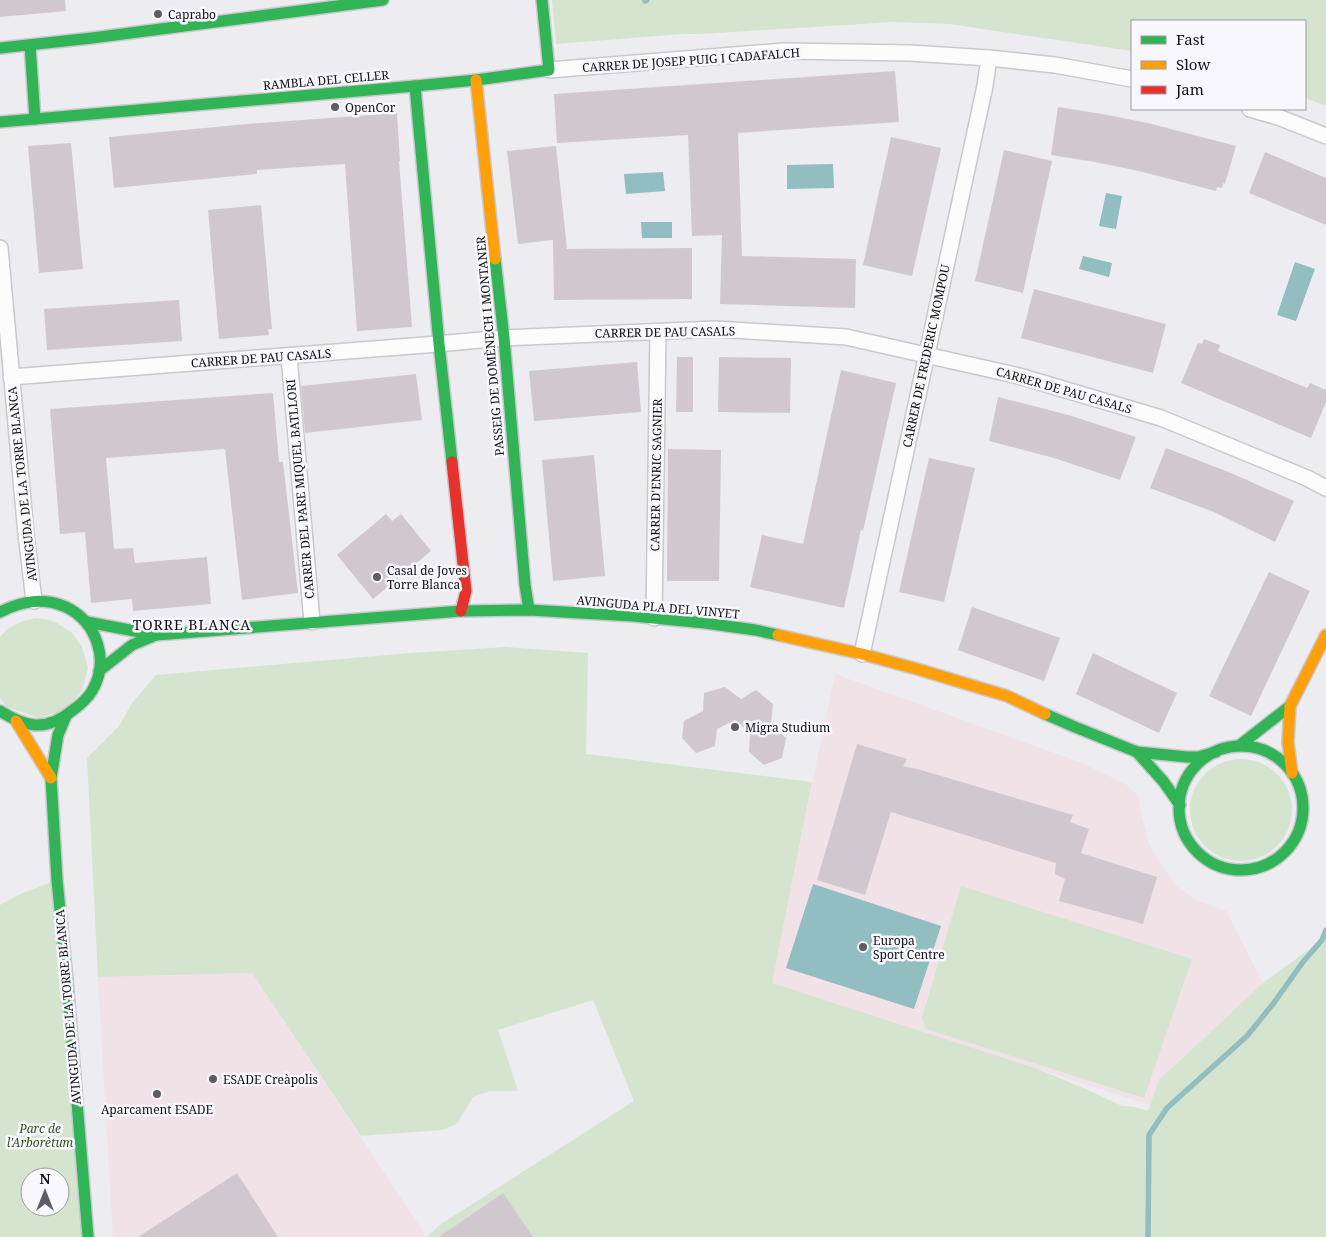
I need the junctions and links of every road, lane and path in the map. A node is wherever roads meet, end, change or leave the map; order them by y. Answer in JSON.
{"nodes":[{"id":1,"x":383,"y":0,"type":"edge"},
{"id":2,"x":542,"y":0,"type":"edge"},
{"id":3,"x":30,"y":45,"type":"junction"},
{"id":4,"x":0,"y":48,"type":"edge"},
{"id":5,"x":989,"y":58,"type":"junction"},
{"id":6,"x":549,"y":70,"type":"junction"},
{"id":7,"x":1131,"y":79,"type":"edge"},
{"id":8,"x":476,"y":80,"type":"junction"},
{"id":9,"x":415,"y":86,"type":"junction"},
{"id":10,"x":1254,"y":110,"type":"edge"},
{"id":11,"x":35,"y":119,"type":"junction"},
{"id":12,"x":0,"y":122,"type":"edge"},
{"id":13,"x":1326,"y":136,"type":"edge"},
{"id":14,"x":0,"y":248,"type":"edge"},
{"id":15,"x":658,"y":332,"type":"junction"},
{"id":16,"x":504,"y":338,"type":"junction"},
{"id":17,"x":439,"y":344,"type":"junction"},
{"id":18,"x":289,"y":356,"type":"junction"},
{"id":19,"x":926,"y":356,"type":"junction"},
{"id":20,"x":5,"y":359,"type":"edge"},
{"id":21,"x":12,"y":377,"type":"junction"},
{"id":22,"x":7,"y":403,"type":"edge"},
{"id":23,"x":1326,"y":488,"type":"edge"},
{"id":24,"x":34,"y":600,"type":"junction"},
{"id":25,"x":529,"y":610,"type":"junction"},
{"id":26,"x":461,"y":611,"type":"junction"},
{"id":27,"x":0,"y":612,"type":"edge"},
{"id":28,"x":654,"y":618,"type":"junction"},
{"id":29,"x":87,"y":622,"type":"junction"},
{"id":30,"x":312,"y":622,"type":"junction"},
{"id":31,"x":156,"y":635,"type":"junction"},
{"id":32,"x":1326,"y":635,"type":"edge"},
{"id":33,"x":862,"y":654,"type":"junction"},
{"id":34,"x":99,"y":671,"type":"junction"},
{"id":35,"x":1290,"y":706,"type":"junction"},
{"id":36,"x":0,"y":712,"type":"edge"},
{"id":37,"x":66,"y":716,"type":"junction"},
{"id":38,"x":16,"y":721,"type":"junction"},
{"id":39,"x":1240,"y":745,"type":"junction"},
{"id":40,"x":1137,"y":752,"type":"junction"},
{"id":41,"x":1216,"y":752,"type":"junction"},
{"id":42,"x":1292,"y":773,"type":"junction"},
{"id":43,"x":51,"y":778,"type":"junction"},
{"id":44,"x":1180,"y":806,"type":"junction"},
{"id":45,"x":88,"y":1237,"type":"edge"}],
"edges":[{"from":1,"to":3,"type":"main road"},
{"from":2,"to":6,"type":"main road"},
{"from":3,"to":4,"type":"main road"},
{"from":3,"to":11,"type":"main road"},
{"from":5,"to":6,"type":"street","name":"CARRER DE JOSEP PUIG I CADAFALCH"},
{"from":5,"to":7,"type":"street","name":"CARRER DE JOSEP PUIG I CADAFALCH"},
{"from":5,"to":19,"type":"street","name":"CARRER DE FREDERIC MOMPOU"},
{"from":6,"to":8,"type":"main road","name":"RAMBLA DEL CELLER"},
{"from":8,"to":9,"type":"main road","name":"RAMBLA DEL CELLER"},
{"from":8,"to":16,"type":"main road","name":"PASSEIG DE DOMÈNECH I MONTANER"},
{"from":9,"to":11,"type":"main road","name":"RAMBLA DEL CELLER"},
{"from":9,"to":17,"type":"main road"},
{"from":10,"to":13,"type":"street"},
{"from":11,"to":12,"type":"main road","name":"RAMBLA DEL CELLER"},
{"from":14,"to":20,"type":"street","name":"AVINGUDA DE LA TORRE BLANCA"},
{"from":15,"to":16,"type":"street","name":"CARRER DE PAU CASALS"},
{"from":15,"to":19,"type":"street","name":"CARRER DE PAU CASALS"},
{"from":15,"to":28,"type":"street","name":"CARRER D'ENRIC SAGNIER"},
{"from":16,"to":17,"type":"street","name":"CARRER DE PAU CASALS"},
{"from":16,"to":25,"type":"main road","name":"PASSEIG DE DOMÈNECH I MONTANER"},
{"from":17,"to":18,"type":"street","name":"CARRER DE PAU CASALS"},
{"from":17,"to":26,"type":"main road"},
{"from":18,"to":21,"type":"street","name":"CARRER DE PAU CASALS"},
{"from":18,"to":30,"type":"street","name":"CARRER DEL PARE MIQUEL BATLLORI"},
{"from":19,"to":23,"type":"street","name":"CARRER DE PAU CASALS"},
{"from":19,"to":33,"type":"street","name":"CARRER DE FREDERIC MOMPOU"},
{"from":20,"to":21,"type":"street","name":"AVINGUDA DE LA TORRE BLANCA"},
{"from":21,"to":22,"type":"street","name":"AVINGUDA DE LA TORRE BLANCA"},
{"from":22,"to":24,"type":"street","name":"AVINGUDA DE LA TORRE BLANCA"},
{"from":24,"to":27,"type":"main road"},
{"from":24,"to":29,"type":"main road"},
{"from":25,"to":26,"type":"main road","name":"AVINGUDA PLA DEL VINYET"},
{"from":25,"to":28,"type":"main road","name":"AVINGUDA PLA DEL VINYET"},
{"from":26,"to":30,"type":"main road","name":"AVINGUDA PLA DEL VINYET"},
{"from":28,"to":33,"type":"main road","name":"AVINGUDA PLA DEL VINYET"},
{"from":29,"to":31,"type":"main road","name":"AVINGUDA PLA DEL VINYET"},
{"from":29,"to":34,"type":"main road"},
{"from":30,"to":31,"type":"main road","name":"AVINGUDA PLA DEL VINYET"},
{"from":31,"to":34,"type":"main road","name":"AVINGUDA PLA DEL VINYET"},
{"from":32,"to":35,"type":"main road"},
{"from":33,"to":40,"type":"main road","name":"AVINGUDA PLA DEL VINYET"},
{"from":34,"to":37,"type":"main road"},
{"from":35,"to":39,"type":"main road"},
{"from":35,"to":42,"type":"main road"},
{"from":36,"to":38,"type":"main road"},
{"from":37,"to":38,"type":"main road"},
{"from":37,"to":43,"type":"main road","name":"AVINGUDA DE LA TORRE BLANCA"},
{"from":38,"to":43,"type":"main road","name":"AVINGUDA DE LA TORRE BLANCA"},
{"from":39,"to":41,"type":"main road"},
{"from":39,"to":42,"type":"main road"},
{"from":40,"to":41,"type":"main road","name":"AVINGUDA PLA DEL VINYET"},
{"from":40,"to":44,"type":"main road","name":"AVINGUDA PLA DEL VINYET"},
{"from":41,"to":44,"type":"main road"},
{"from":42,"to":44,"type":"main road"},
{"from":43,"to":45,"type":"main road","name":"AVINGUDA DE LA TORRE BLANCA"}]}
